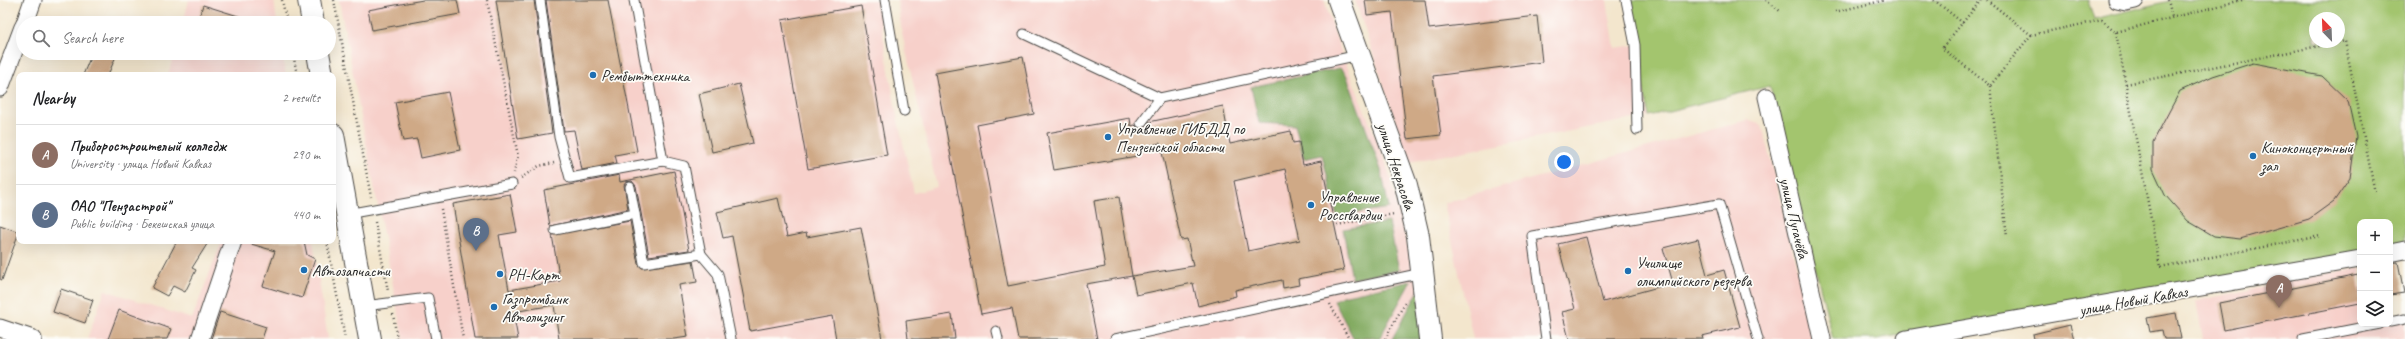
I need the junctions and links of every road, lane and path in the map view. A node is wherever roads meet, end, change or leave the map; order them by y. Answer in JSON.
{"nodes":[{"id":1,"x":33,"y":0,"type":"edge"},
{"id":2,"x":282,"y":0,"type":"edge"},
{"id":3,"x":309,"y":0,"type":"edge"},
{"id":4,"x":334,"y":0,"type":"edge"},
{"id":5,"x":487,"y":0,"type":"edge"},
{"id":6,"x":540,"y":0,"type":"edge"},
{"id":7,"x":634,"y":0,"type":"edge"},
{"id":8,"x":885,"y":0,"type":"edge"},
{"id":9,"x":1339,"y":0,"type":"edge"},
{"id":10,"x":1626,"y":0,"type":"edge"},
{"id":11,"x":1766,"y":0,"type":"edge"},
{"id":12,"x":1885,"y":0,"type":"edge"},
{"id":13,"x":1934,"y":0,"type":"edge"},
{"id":14,"x":1981,"y":0,"type":"edge"},
{"id":15,"x":1987,"y":0,"type":"edge"},
{"id":16,"x":2117,"y":0,"type":"edge"},
{"id":17,"x":2135,"y":0,"type":"edge"},
{"id":18,"x":2168,"y":0,"type":"edge"},
{"id":19,"x":2242,"y":0,"type":"edge"},
{"id":20,"x":1780,"y":11,"type":"dead end"},
{"id":21,"x":1835,"y":12,"type":"dead end"},
{"id":22,"x":27,"y":16,"type":"edge"},
{"id":23,"x":285,"y":16,"type":"edge"},
{"id":24,"x":312,"y":16,"type":"edge"},
{"id":25,"x":2172,"y":17,"type":"junction"},
{"id":26,"x":1962,"y":23,"type":"junction"},
{"id":27,"x":2116,"y":32,"type":"junction"},
{"id":28,"x":1024,"y":34,"type":"dead end"},
{"id":29,"x":2031,"y":35,"type":"junction"},
{"id":30,"x":16,"y":46,"type":"edge"},
{"id":31,"x":1358,"y":55,"type":"junction"},
{"id":32,"x":294,"y":60,"type":"edge"},
{"id":33,"x":319,"y":60,"type":"edge"},
{"id":34,"x":296,"y":72,"type":"edge"},
{"id":35,"x":321,"y":72,"type":"edge"},
{"id":36,"x":2126,"y":84,"type":"junction"},
{"id":37,"x":1990,"y":86,"type":"junction"},
{"id":38,"x":0,"y":88,"type":"edge"},
{"id":39,"x":1767,"y":97,"type":"dead end"},
{"id":40,"x":1160,"y":98,"type":"junction"},
{"id":41,"x":904,"y":111,"type":"dead end"},
{"id":42,"x":1141,"y":123,"type":"dead end"},
{"id":43,"x":1637,"y":130,"type":"dead end"},
{"id":44,"x":336,"y":156,"type":"edge"},
{"id":45,"x":565,"y":160,"type":"junction"},
{"id":46,"x":663,"y":161,"type":"junction"},
{"id":47,"x":512,"y":184,"type":"junction"},
{"id":48,"x":630,"y":187,"type":"dead end"},
{"id":49,"x":2375,"y":193,"type":"dead end"},
{"id":50,"x":439,"y":197,"type":"junction"},
{"id":51,"x":373,"y":210,"type":"junction"},
{"id":52,"x":1412,"y":210,"type":"junction"},
{"id":53,"x":347,"y":214,"type":"junction"},
{"id":54,"x":635,"y":214,"type":"junction"},
{"id":55,"x":1337,"y":225,"type":"dead end"},
{"id":56,"x":555,"y":230,"type":"dead end"},
{"id":57,"x":2320,"y":236,"type":"dead end"},
{"id":58,"x":2007,"y":237,"type":"dead end"},
{"id":59,"x":232,"y":244,"type":"edge"},
{"id":60,"x":328,"y":244,"type":"edge"},
{"id":61,"x":2405,"y":250,"type":"edge"},
{"id":62,"x":2393,"y":252,"type":"edge"},
{"id":63,"x":701,"y":254,"type":"junction"},
{"id":64,"x":2357,"y":260,"type":"edge"},
{"id":65,"x":1422,"y":273,"type":"junction"},
{"id":66,"x":1324,"y":294,"type":"junction"},
{"id":67,"x":1407,"y":299,"type":"dead end"},
{"id":68,"x":391,"y":303,"type":"junction"},
{"id":69,"x":364,"y":306,"type":"junction"},
{"id":70,"x":2405,"y":319,"type":"edge"},
{"id":71,"x":2393,"y":321,"type":"edge"},
{"id":72,"x":2365,"y":327,"type":"edge"},
{"id":73,"x":0,"y":328,"type":"edge"},
{"id":74,"x":1126,"y":338,"type":"edge"},
{"id":75,"x":33,"y":339,"type":"edge"},
{"id":76,"x":200,"y":339,"type":"edge"},
{"id":77,"x":345,"y":339,"type":"edge"},
{"id":78,"x":370,"y":339,"type":"edge"},
{"id":79,"x":397,"y":339,"type":"edge"},
{"id":80,"x":436,"y":339,"type":"edge"},
{"id":81,"x":463,"y":339,"type":"edge"},
{"id":82,"x":731,"y":339,"type":"edge"},
{"id":83,"x":1115,"y":339,"type":"edge"},
{"id":84,"x":1349,"y":339,"type":"edge"},
{"id":85,"x":1385,"y":339,"type":"edge"},
{"id":86,"x":1430,"y":339,"type":"edge"},
{"id":87,"x":1546,"y":339,"type":"edge"},
{"id":88,"x":1758,"y":339,"type":"edge"},
{"id":89,"x":1822,"y":339,"type":"edge"},
{"id":90,"x":1906,"y":339,"type":"edge"},
{"id":91,"x":2303,"y":339,"type":"edge"}],
"edges":[{"from":1,"to":22,"type":"street"},
{"from":2,"to":23,"type":"path"},
{"from":3,"to":24,"type":"main road"},
{"from":4,"to":51,"type":"path"},
{"from":5,"to":47,"type":"path"},
{"from":6,"to":45,"type":"lane"},
{"from":7,"to":46,"type":"lane"},
{"from":8,"to":41,"type":"lane"},
{"from":9,"to":31,"type":"main road","name":"улица Некрасова"},
{"from":10,"to":43,"type":"lane"},
{"from":11,"to":20,"type":"path"},
{"from":12,"to":21,"type":"path"},
{"from":13,"to":26,"type":"path"},
{"from":14,"to":26,"type":"path"},
{"from":15,"to":29,"type":"path"},
{"from":16,"to":17,"type":"street"},
{"from":18,"to":25,"type":"path"},
{"from":19,"to":25,"type":"path"},
{"from":25,"to":27,"type":"path"},
{"from":26,"to":37,"type":"path"},
{"from":27,"to":29,"type":"path"},
{"from":27,"to":36,"type":"path"},
{"from":28,"to":40,"type":"lane"},
{"from":29,"to":37,"type":"path"},
{"from":30,"to":38,"type":"street"},
{"from":31,"to":40,"type":"lane"},
{"from":31,"to":52,"type":"main road","name":"улица Некрасова"},
{"from":32,"to":34,"type":"path"},
{"from":33,"to":35,"type":"main road"},
{"from":36,"to":49,"type":"path"},
{"from":36,"to":57,"type":"path"},
{"from":37,"to":58,"type":"path"},
{"from":39,"to":89,"type":"street","name":"улица Пугачёва"},
{"from":40,"to":42,"type":"lane"},
{"from":44,"to":53,"type":"main road"},
{"from":45,"to":46,"type":"lane"},
{"from":45,"to":47,"type":"path"},
{"from":46,"to":63,"type":"lane"},
{"from":47,"to":50,"type":"lane"},
{"from":48,"to":54,"type":"lane"},
{"from":50,"to":51,"type":"lane"},
{"from":50,"to":81,"type":"path"},
{"from":51,"to":53,"type":"lane"},
{"from":51,"to":68,"type":"path"},
{"from":52,"to":55,"type":"path"},
{"from":52,"to":65,"type":"main road","name":"улица Некрасова"},
{"from":53,"to":69,"type":"main road"},
{"from":54,"to":56,"type":"lane"},
{"from":54,"to":63,"type":"lane"},
{"from":59,"to":76,"type":"street"},
{"from":60,"to":77,"type":"path"},
{"from":61,"to":62,"type":"street"},
{"from":63,"to":82,"type":"lane"},
{"from":64,"to":90,"type":"street","name":"улица Новый Кавказ"},
{"from":65,"to":66,"type":"lane"},
{"from":65,"to":86,"type":"main road","name":"улица Некрасова"},
{"from":66,"to":74,"type":"lane"},
{"from":66,"to":84,"type":"path"},
{"from":67,"to":85,"type":"path"},
{"from":68,"to":69,"type":"lane"},
{"from":68,"to":79,"type":"path"},
{"from":68,"to":80,"type":"lane"},
{"from":69,"to":78,"type":"main road"},
{"from":70,"to":71,"type":"lane"},
{"from":72,"to":91,"type":"lane"},
{"from":73,"to":75,"type":"street"},
{"from":74,"to":83,"type":"lane"},
{"from":87,"to":88,"type":"lane"}]}
